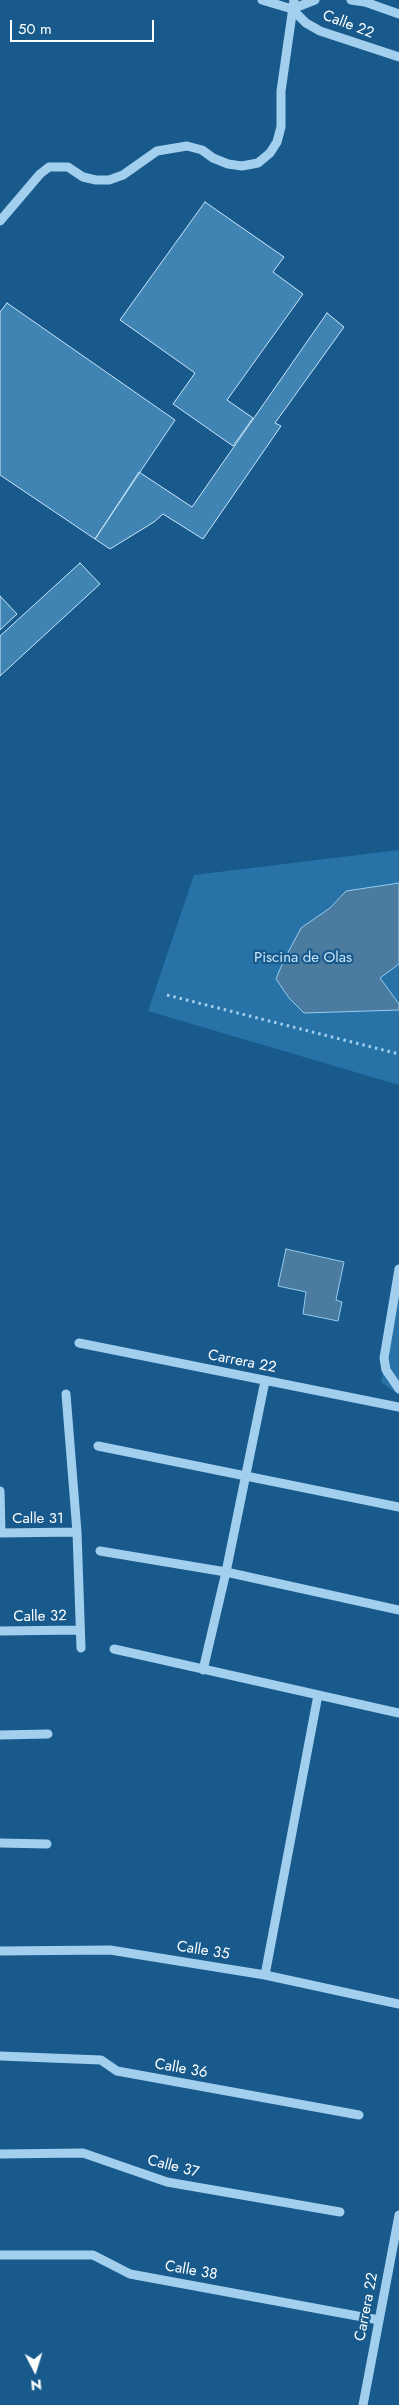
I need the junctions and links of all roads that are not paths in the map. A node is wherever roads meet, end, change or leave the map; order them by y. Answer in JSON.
{"nodes":[{"id":1,"x":262,"y":0,"type":"edge"},
{"id":2,"x":314,"y":0,"type":"edge"},
{"id":3,"x":351,"y":0,"type":"edge"},
{"id":4,"x":293,"y":4,"type":"edge"},
{"id":5,"x":399,"y":14,"type":"edge"},
{"id":6,"x":399,"y":57,"type":"edge"},
{"id":7,"x":0,"y":221,"type":"edge"},
{"id":8,"x":399,"y":1268,"type":"edge"},
{"id":9,"x":80,"y":1343,"type":"dead end"},
{"id":10,"x":265,"y":1381,"type":"junction"},
{"id":11,"x":399,"y":1389,"type":"edge"},
{"id":12,"x":66,"y":1394,"type":"dead end"},
{"id":13,"x":399,"y":1407,"type":"edge"},
{"id":14,"x":98,"y":1446,"type":"dead end"},
{"id":15,"x":245,"y":1476,"type":"junction"},
{"id":16,"x":0,"y":1491,"type":"edge"},
{"id":17,"x":399,"y":1507,"type":"edge"},
{"id":18,"x":77,"y":1532,"type":"junction"},
{"id":19,"x":0,"y":1533,"type":"edge"},
{"id":20,"x":100,"y":1551,"type":"dead end"},
{"id":21,"x":226,"y":1572,"type":"junction"},
{"id":22,"x":399,"y":1610,"type":"edge"},
{"id":23,"x":80,"y":1630,"type":"junction"},
{"id":24,"x":0,"y":1631,"type":"edge"},
{"id":25,"x":81,"y":1648,"type":"dead end"},
{"id":26,"x":114,"y":1649,"type":"dead end"},
{"id":27,"x":203,"y":1670,"type":"junction"},
{"id":28,"x":318,"y":1695,"type":"junction"},
{"id":29,"x":399,"y":1713,"type":"edge"},
{"id":30,"x":48,"y":1734,"type":"dead end"},
{"id":31,"x":0,"y":1735,"type":"edge"},
{"id":32,"x":0,"y":1843,"type":"edge"},
{"id":33,"x":47,"y":1844,"type":"dead end"},
{"id":34,"x":0,"y":1950,"type":"edge"},
{"id":35,"x":264,"y":1975,"type":"junction"},
{"id":36,"x":399,"y":2004,"type":"edge"},
{"id":37,"x":0,"y":2056,"type":"edge"},
{"id":38,"x":359,"y":2116,"type":"dead end"},
{"id":39,"x":0,"y":2154,"type":"edge"},
{"id":40,"x":340,"y":2212,"type":"dead end"},
{"id":41,"x":399,"y":2215,"type":"edge"},
{"id":42,"x":0,"y":2255,"type":"edge"},
{"id":43,"x":379,"y":2320,"type":"junction"},
{"id":44,"x":363,"y":2405,"type":"edge"}],
"edges":[{"from":1,"to":4,"type":"street","name":"Calle 22"},
{"from":2,"to":4,"type":"street","name":"Calle 22"},
{"from":3,"to":5,"type":"street","name":"Calle 22"},
{"from":4,"to":6,"type":"street","name":"Calle 22"},
{"from":4,"to":7,"type":"street"},
{"from":8,"to":11,"type":"street"},
{"from":9,"to":10,"type":"street","name":"Carrera 22"},
{"from":10,"to":13,"type":"street","name":"Carrera 22"},
{"from":10,"to":15,"type":"street"},
{"from":12,"to":18,"type":"street"},
{"from":14,"to":15,"type":"street"},
{"from":15,"to":17,"type":"street"},
{"from":15,"to":21,"type":"street"},
{"from":16,"to":19,"type":"street"},
{"from":18,"to":19,"type":"street","name":"Calle 31"},
{"from":18,"to":23,"type":"street"},
{"from":20,"to":21,"type":"street"},
{"from":21,"to":22,"type":"street"},
{"from":21,"to":27,"type":"street"},
{"from":23,"to":24,"type":"street","name":"Calle 32"},
{"from":23,"to":25,"type":"street"},
{"from":26,"to":27,"type":"street"},
{"from":27,"to":28,"type":"street"},
{"from":28,"to":29,"type":"street"},
{"from":28,"to":35,"type":"street"},
{"from":30,"to":31,"type":"street"},
{"from":32,"to":33,"type":"street"},
{"from":34,"to":35,"type":"street","name":"Calle 35"},
{"from":35,"to":36,"type":"street","name":"Calle 35"},
{"from":37,"to":38,"type":"street","name":"Calle 36"},
{"from":39,"to":40,"type":"street","name":"Calle 37"},
{"from":41,"to":43,"type":"street","name":"Carrera 22"},
{"from":42,"to":43,"type":"street","name":"Calle 38"},
{"from":43,"to":44,"type":"street","name":"Carrera 22"}]}
